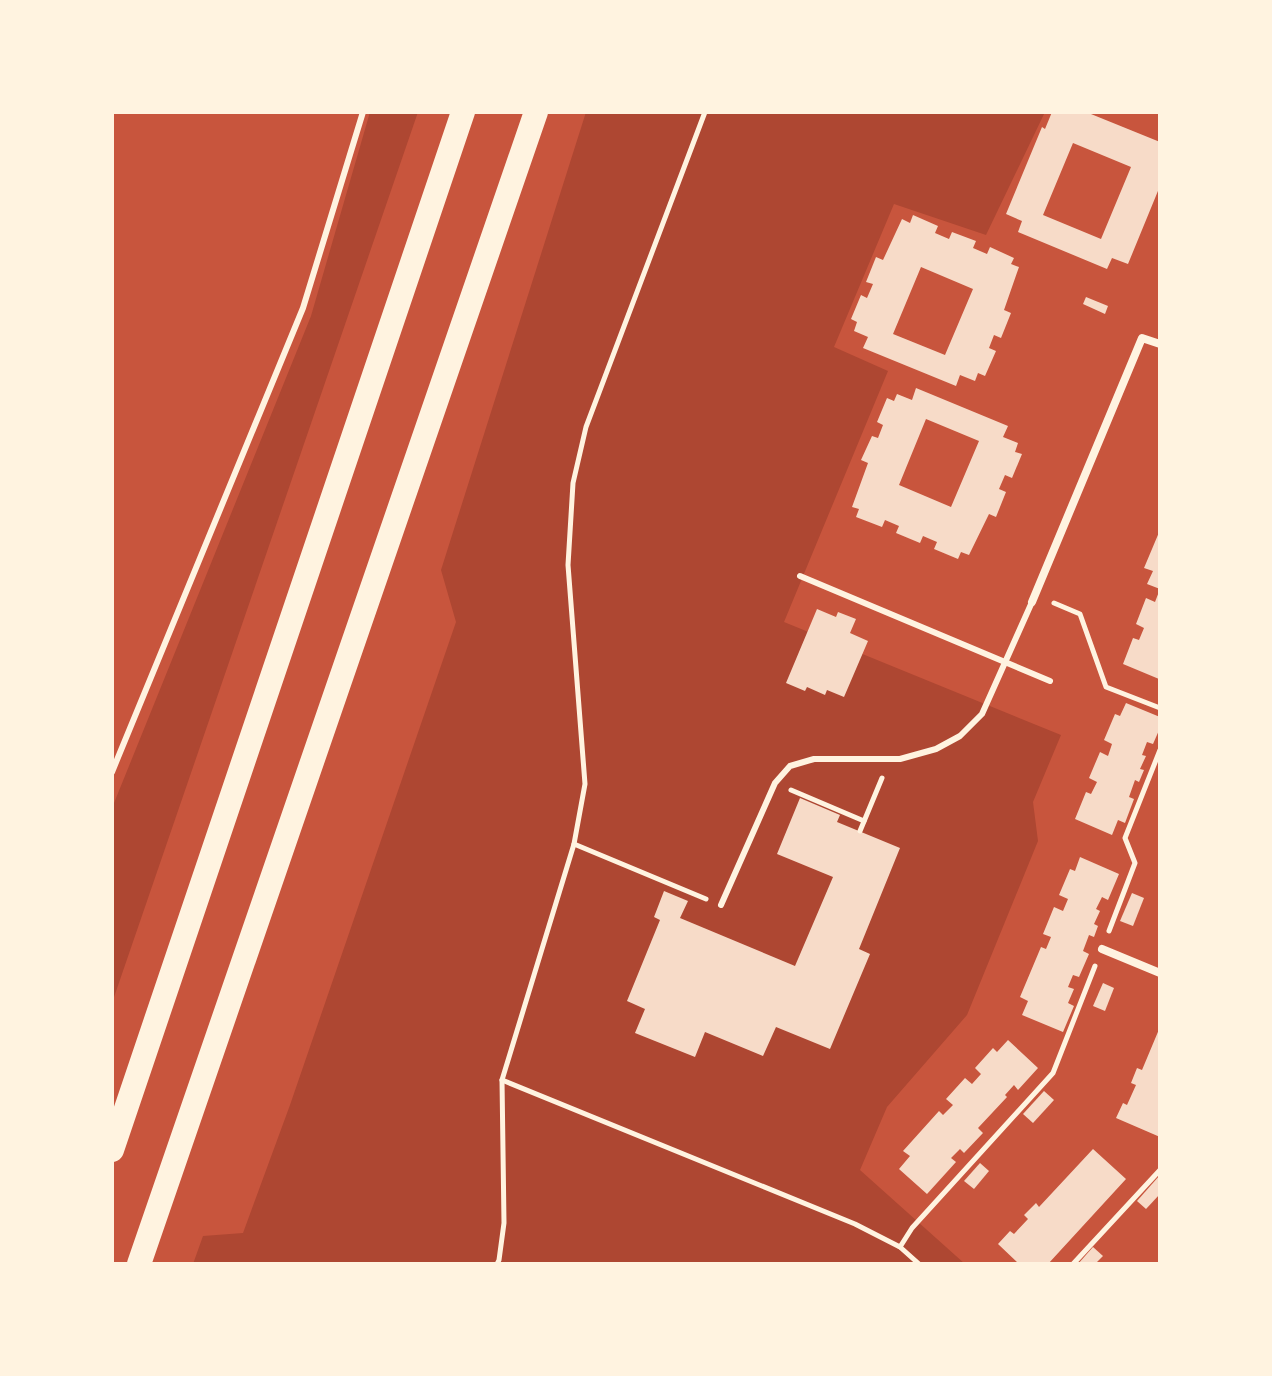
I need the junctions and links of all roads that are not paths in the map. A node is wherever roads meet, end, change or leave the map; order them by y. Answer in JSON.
{"nodes":[{"id":1,"x":363,"y":112,"type":"edge"},
{"id":2,"x":463,"y":112,"type":"edge"},
{"id":3,"x":536,"y":112,"type":"edge"},
{"id":4,"x":1160,"y":344,"type":"edge"},
{"id":5,"x":800,"y":576,"type":"dead end"},
{"id":6,"x":1033,"y":599,"type":"joint"},
{"id":7,"x":1005,"y":663,"type":"junction"},
{"id":8,"x":1050,"y":681,"type":"dead end"},
{"id":9,"x":112,"y":772,"type":"edge"},
{"id":10,"x":721,"y":905,"type":"road end"},
{"id":11,"x":1102,"y":949,"type":"road end"},
{"id":12,"x":1160,"y":973,"type":"edge"},
{"id":13,"x":112,"y":1150,"type":"edge"},
{"id":14,"x":139,"y":1264,"type":"edge"}],
"edges":[{"from":1,"to":9,"type":"lane"},
{"from":2,"to":13,"type":"highway"},
{"from":3,"to":14,"type":"highway"},
{"from":4,"to":6,"type":"street"},
{"from":5,"to":7,"type":"lane"},
{"from":6,"to":7,"type":"lane"},
{"from":7,"to":8,"type":"lane"},
{"from":7,"to":10,"type":"lane"},
{"from":11,"to":12,"type":"street"}]}
